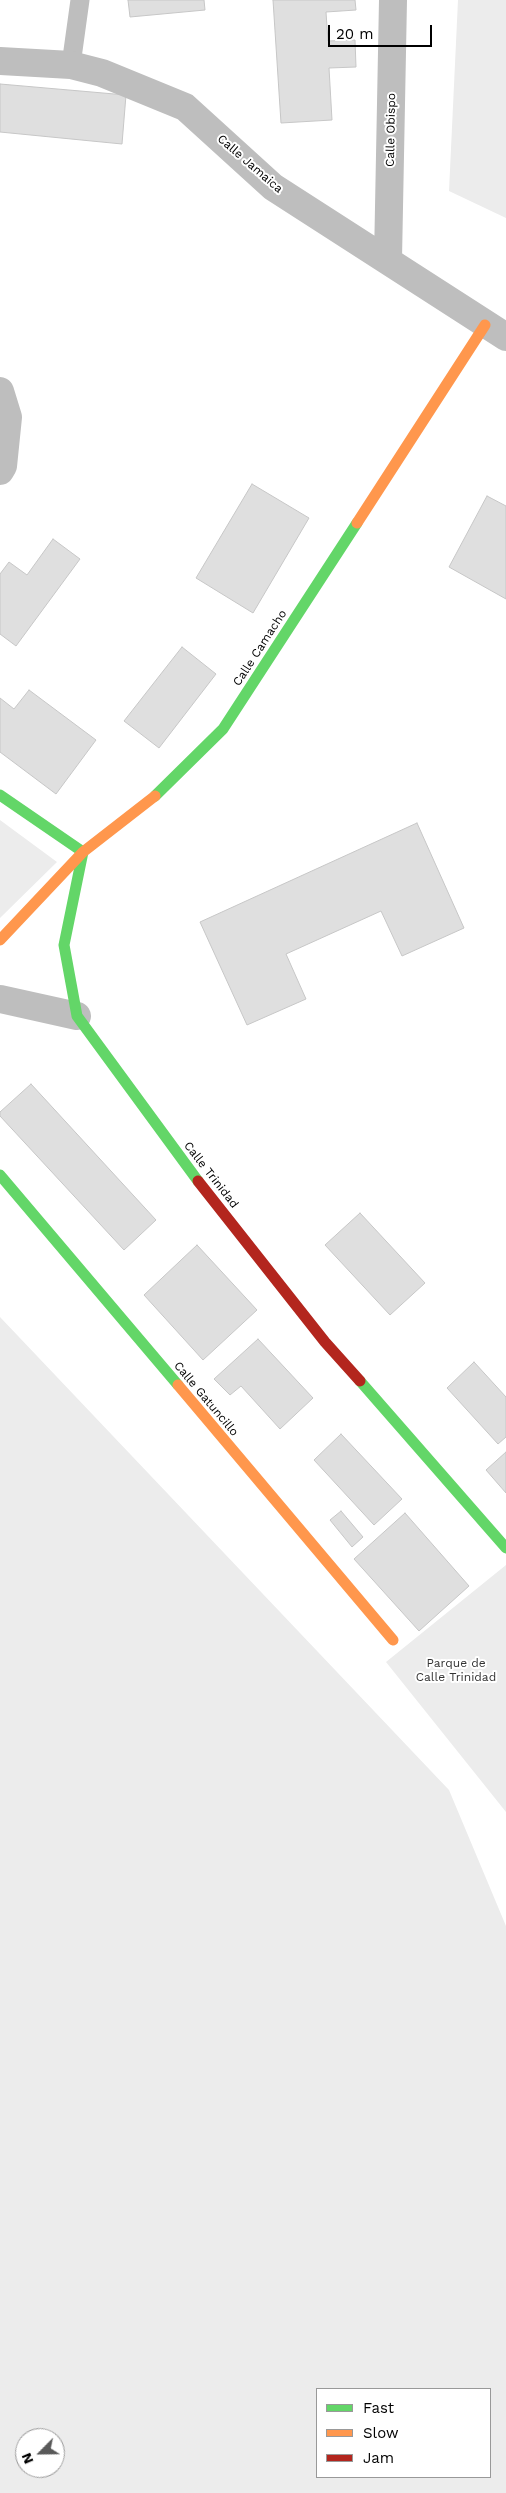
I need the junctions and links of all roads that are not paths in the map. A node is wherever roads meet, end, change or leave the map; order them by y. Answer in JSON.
{"nodes":[{"id":1,"x":80,"y":0,"type":"edge"},
{"id":2,"x":393,"y":0,"type":"edge"},
{"id":3,"x":0,"y":61,"type":"edge"},
{"id":4,"x":71,"y":65,"type":"junction"},
{"id":5,"x":388,"y":259,"type":"junction"},
{"id":6,"x":496,"y":331,"type":"edge"},
{"id":7,"x":0,"y":391,"type":"edge"},
{"id":8,"x":0,"y":471,"type":"edge"},
{"id":9,"x":0,"y":795,"type":"edge"},
{"id":10,"x":83,"y":852,"type":"junction"},
{"id":11,"x":0,"y":940,"type":"edge"},
{"id":12,"x":0,"y":999,"type":"edge"},
{"id":13,"x":77,"y":1016,"type":"junction"},
{"id":14,"x":0,"y":1175,"type":"edge"},
{"id":15,"x":506,"y":1548,"type":"edge"},
{"id":16,"x":393,"y":1640,"type":"dead end"}],
"edges":[{"from":1,"to":4,"type":"lane"},
{"from":2,"to":5,"type":"street","name":"Calle Obispo"},
{"from":3,"to":4,"type":"street","name":"Calle Jamaica"},
{"from":4,"to":5,"type":"street","name":"Calle Jamaica"},
{"from":5,"to":6,"type":"street","name":"Calle Jamaica"},
{"from":6,"to":10,"type":"street","name":"Calle Camacho"},
{"from":7,"to":8,"type":"street"},
{"from":9,"to":10,"type":"street"},
{"from":10,"to":11,"type":"street","name":"Calle Camacho"},
{"from":10,"to":13,"type":"street","name":"Calle Trinidad"},
{"from":12,"to":13,"type":"street"},
{"from":13,"to":15,"type":"street","name":"Calle Trinidad"},
{"from":14,"to":16,"type":"street","name":"Calle Gatuncillo"}]}
